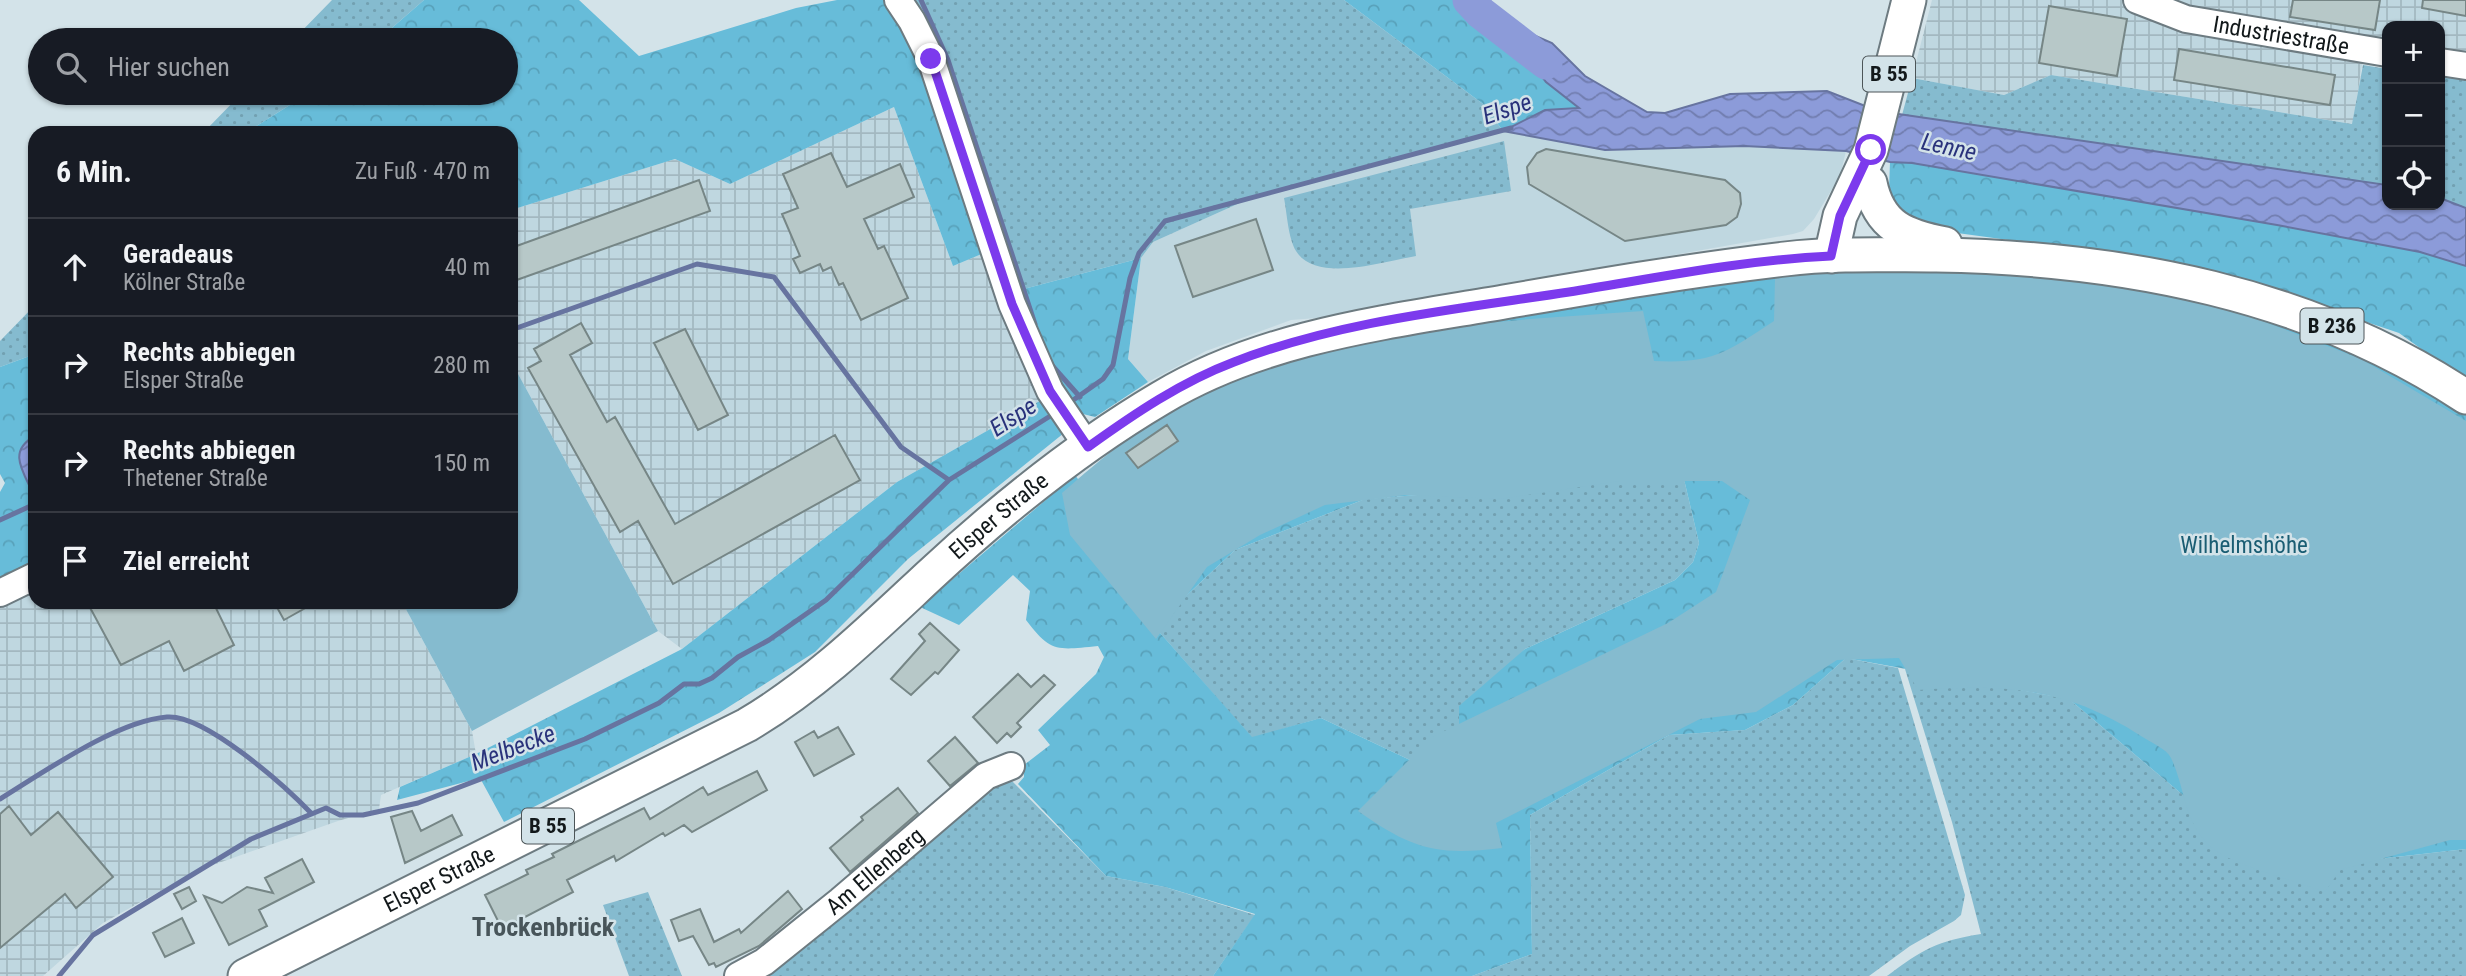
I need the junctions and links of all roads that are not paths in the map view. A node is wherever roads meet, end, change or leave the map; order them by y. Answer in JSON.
{"nodes":[{"id":1,"x":898,"y":0,"type":"edge"},
{"id":2,"x":1909,"y":0,"type":"edge"},
{"id":3,"x":2137,"y":0,"type":"edge"},
{"id":4,"x":2382,"y":52,"type":"edge"},
{"id":5,"x":2445,"y":63,"type":"edge"},
{"id":6,"x":2466,"y":66,"type":"edge"},
{"id":7,"x":1871,"y":150,"type":"junction"},
{"id":8,"x":1866,"y":219,"type":"junction"},
{"id":9,"x":1831,"y":256,"type":"junction"},
{"id":10,"x":1991,"y":256,"type":"junction"},
{"id":11,"x":2466,"y":397,"type":"edge"},
{"id":12,"x":1081,"y":436,"type":"junction"},
{"id":13,"x":28,"y":579,"type":"edge"},
{"id":14,"x":0,"y":593,"type":"edge"},
{"id":15,"x":1011,"y":766,"type":"dead end"},
{"id":16,"x":245,"y":976,"type":"edge"},
{"id":17,"x":738,"y":976,"type":"edge"}],
"edges":[{"from":1,"to":12,"type":"street"},
{"from":2,"to":7,"type":"main road","number":"B 55"},
{"from":3,"to":4,"type":"street","name":"Industriestraße"},
{"from":5,"to":6,"type":"street"},
{"from":7,"to":8,"type":"main road","number":"B 55"},
{"from":7,"to":8,"type":"main road","number":"B 55"},
{"from":8,"to":9,"type":"main road","number":"B 55"},
{"from":8,"to":10,"type":"main road","number":"B 55"},
{"from":9,"to":10,"type":"main road","number":"B 236"},
{"from":9,"to":12,"type":"main road","name":"Elsper Straße","number":"B 55"},
{"from":10,"to":11,"type":"main road","number":"B 236"},
{"from":12,"to":16,"type":"main road","name":"Elsper Straße","number":"B 55"},
{"from":13,"to":14,"type":"street"},
{"from":15,"to":17,"type":"street","name":"Am Ellenberg"}]}
